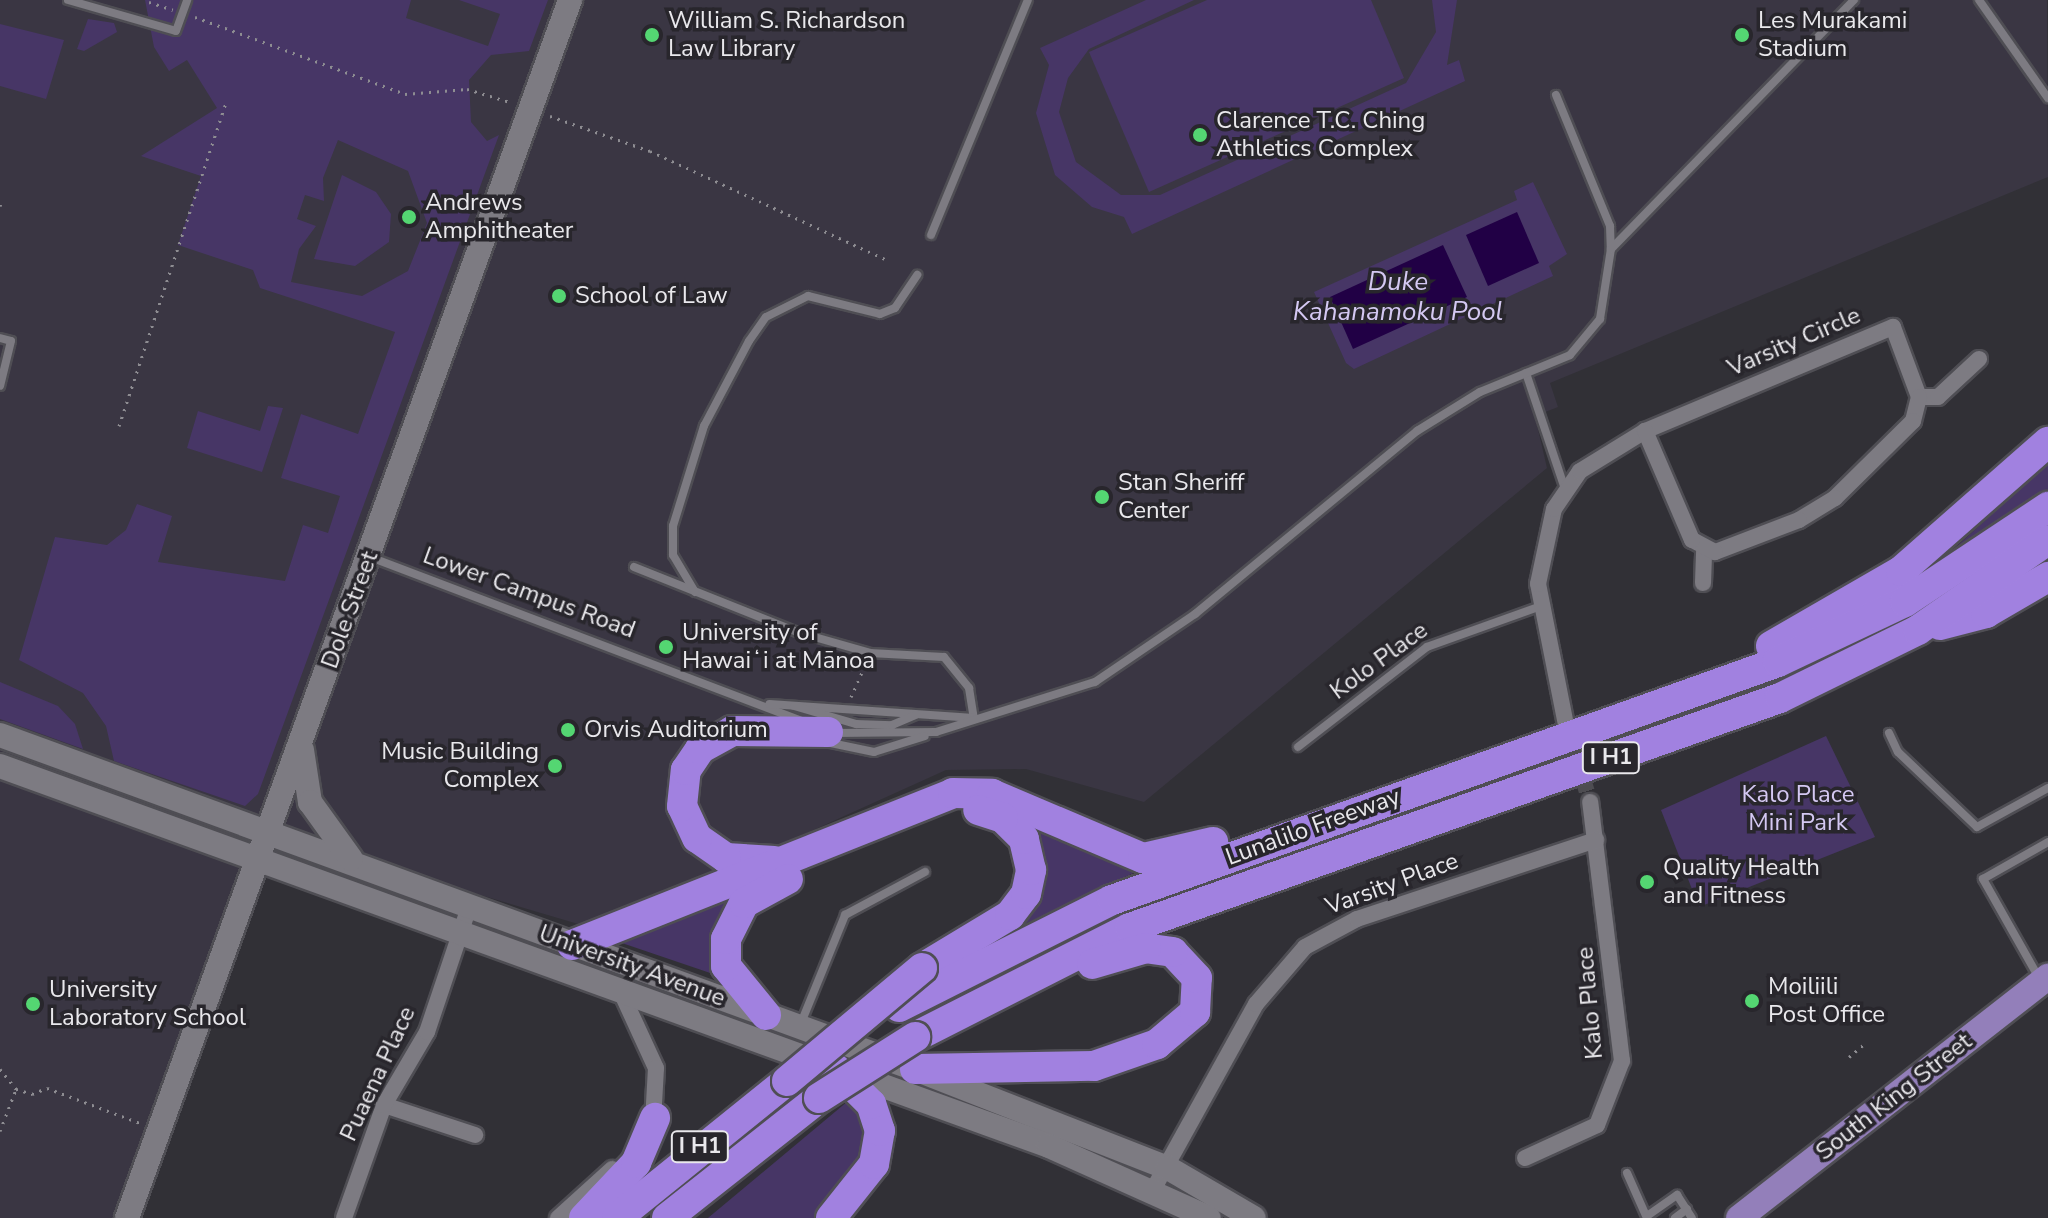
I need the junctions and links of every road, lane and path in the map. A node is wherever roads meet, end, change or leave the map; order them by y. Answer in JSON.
{"nodes":[{"id":1,"x":68,"y":0,"type":"edge"},
{"id":2,"x":187,"y":0,"type":"edge"},
{"id":3,"x":570,"y":0,"type":"edge"},
{"id":4,"x":1028,"y":0,"type":"edge"},
{"id":5,"x":1854,"y":0,"type":"edge"},
{"id":6,"x":1979,"y":0,"type":"edge"},
{"id":7,"x":149,"y":2,"type":"dead end"},
{"id":8,"x":182,"y":13,"type":"junction"},
{"id":9,"x":1556,"y":95,"type":"dead end"},
{"id":10,"x":2048,"y":98,"type":"edge"},
{"id":11,"x":510,"y":102,"type":"dead end"},
{"id":12,"x":226,"y":103,"type":"dead end"},
{"id":13,"x":550,"y":116,"type":"dead end"},
{"id":14,"x":931,"y":235,"type":"dead end"},
{"id":15,"x":1611,"y":249,"type":"junction"},
{"id":16,"x":885,"y":259,"type":"dead end"},
{"id":17,"x":917,"y":275,"type":"dead end"},
{"id":18,"x":0,"y":338,"type":"edge"},
{"id":19,"x":1979,"y":359,"type":"dead end"},
{"id":20,"x":1526,"y":373,"type":"junction"},
{"id":21,"x":0,"y":386,"type":"edge"},
{"id":22,"x":1919,"y":397,"type":"junction"},
{"id":23,"x":119,"y":426,"type":"dead end"},
{"id":24,"x":1645,"y":431,"type":"junction"},
{"id":25,"x":2048,"y":442,"type":"edge"},
{"id":26,"x":1565,"y":489,"type":"junction"},
{"id":27,"x":2048,"y":507,"type":"edge"},
{"id":28,"x":2048,"y":540,"type":"edge"},
{"id":29,"x":1704,"y":550,"type":"junction"},
{"id":30,"x":369,"y":556,"type":"junction"},
{"id":31,"x":634,"y":567,"type":"dead end"},
{"id":32,"x":2048,"y":577,"type":"edge"},
{"id":33,"x":1703,"y":583,"type":"dead end"},
{"id":34,"x":698,"y":596,"type":"junction"},
{"id":35,"x":1538,"y":607,"type":"junction"},
{"id":36,"x":1918,"y":630,"type":"junction"},
{"id":37,"x":870,"y":653,"type":"junction"},
{"id":38,"x":765,"y":705,"type":"junction"},
{"id":39,"x":847,"y":707,"type":"junction"},
{"id":40,"x":1654,"y":711,"type":"junction"},
{"id":41,"x":921,"y":713,"type":"junction"},
{"id":42,"x":792,"y":717,"type":"junction"},
{"id":43,"x":974,"y":718,"type":"junction"},
{"id":44,"x":1566,"y":725,"type":"tunnel mouth"},
{"id":45,"x":828,"y":732,"type":"junction"},
{"id":46,"x":936,"y":732,"type":"junction"},
{"id":47,"x":1889,"y":733,"type":"dead end"},
{"id":48,"x":0,"y":735,"type":"edge"},
{"id":49,"x":302,"y":744,"type":"junction"},
{"id":50,"x":1298,"y":747,"type":"dead end"},
{"id":51,"x":0,"y":766,"type":"edge"},
{"id":52,"x":2048,"y":788,"type":"edge"},
{"id":53,"x":1590,"y":802,"type":"tunnel mouth"},
{"id":54,"x":1337,"y":818,"type":"junction"},
{"id":55,"x":267,"y":832,"type":"junction"},
{"id":56,"x":1596,"y":840,"type":"junction"},
{"id":57,"x":2048,"y":842,"type":"edge"},
{"id":58,"x":256,"y":860,"type":"junction"},
{"id":59,"x":353,"y":861,"type":"junction"},
{"id":60,"x":788,"y":861,"type":"junction"},
{"id":61,"x":925,"y":872,"type":"dead end"},
{"id":62,"x":470,"y":904,"type":"junction"},
{"id":63,"x":460,"y":931,"type":"junction"},
{"id":64,"x":572,"y":945,"type":"junction"},
{"id":65,"x":2044,"y":980,"type":"edge"},
{"id":66,"x":621,"y":992,"type":"junction"},
{"id":67,"x":955,"y":1013,"type":"junction"},
{"id":68,"x":766,"y":1015,"type":"junction"},
{"id":69,"x":799,"y":1027,"type":"junction"},
{"id":70,"x":1867,"y":1042,"type":"dead end"},
{"id":71,"x":1849,"y":1057,"type":"dead end"},
{"id":72,"x":0,"y":1069,"type":"edge"},
{"id":73,"x":915,"y":1069,"type":"junction"},
{"id":74,"x":850,"y":1071,"type":"junction"},
{"id":75,"x":787,"y":1081,"type":"junction"},
{"id":76,"x":16,"y":1089,"type":"junction"},
{"id":77,"x":826,"y":1101,"type":"junction"},
{"id":78,"x":384,"y":1105,"type":"junction"},
{"id":79,"x":655,"y":1118,"type":"junction"},
{"id":80,"x":158,"y":1130,"type":"junction"},
{"id":81,"x":0,"y":1131,"type":"edge"},
{"id":82,"x":475,"y":1135,"type":"dead end"},
{"id":83,"x":1525,"y":1158,"type":"dead end"},
{"id":84,"x":1627,"y":1173,"type":"dead end"},
{"id":85,"x":1161,"y":1178,"type":"junction"},
{"id":86,"x":1687,"y":1209,"type":"junction"},
{"id":87,"x":1647,"y":1217,"type":"edge"},
{"id":88,"x":127,"y":1218,"type":"edge"},
{"id":89,"x":344,"y":1218,"type":"edge"},
{"id":90,"x":558,"y":1218,"type":"edge"},
{"id":91,"x":584,"y":1218,"type":"edge"},
{"id":92,"x":617,"y":1218,"type":"edge"},
{"id":93,"x":667,"y":1218,"type":"edge"},
{"id":94,"x":697,"y":1218,"type":"edge"},
{"id":95,"x":831,"y":1218,"type":"edge"},
{"id":96,"x":1209,"y":1218,"type":"edge"},
{"id":97,"x":1254,"y":1218,"type":"edge"},
{"id":98,"x":1675,"y":1218,"type":"edge"},
{"id":99,"x":1692,"y":1218,"type":"edge"},
{"id":100,"x":1739,"y":1218,"type":"edge"}],
"edges":[{"from":1,"to":8,"type":"lane"},
{"from":2,"to":8,"type":"lane"},
{"from":3,"to":30,"type":"main road","name":"Dole Street"},
{"from":4,"to":14,"type":"lane"},
{"from":5,"to":15,"type":"lane"},
{"from":6,"to":10,"type":"lane"},
{"from":7,"to":8,"type":"path"},
{"from":8,"to":11,"type":"path"},
{"from":9,"to":15,"type":"lane"},
{"from":12,"to":23,"type":"path"},
{"from":13,"to":16,"type":"path"},
{"from":15,"to":20,"type":"lane","name":"Lower Campus Road"},
{"from":17,"to":34,"type":"lane"},
{"from":18,"to":21,"type":"lane"},
{"from":19,"to":22,"type":"street"},
{"from":20,"to":26,"type":"lane"},
{"from":20,"to":43,"type":"lane","name":"Lower Campus Road"},
{"from":22,"to":24,"type":"street","name":"Varsity Circle"},
{"from":22,"to":29,"type":"street"},
{"from":24,"to":26,"type":"street","name":"Varsity Circle"},
{"from":24,"to":29,"type":"street"},
{"from":25,"to":40,"type":"highway"},
{"from":26,"to":35,"type":"street","name":"Varsity Circle"},
{"from":27,"to":40,"type":"highway","name":"Lunalilo Freeway","number":"I H1"},
{"from":28,"to":36,"type":"highway","name":"Lunalilo Freeway","number":"I H1"},
{"from":29,"to":33,"type":"street"},
{"from":30,"to":38,"type":"lane","name":"Lower Campus Road"},
{"from":30,"to":49,"type":"main road","name":"Dole Street"},
{"from":31,"to":34,"type":"lane"},
{"from":32,"to":36,"type":"highway"},
{"from":34,"to":37,"type":"lane"},
{"from":35,"to":44,"type":"street"},
{"from":35,"to":50,"type":"lane","name":"Kolo Place"},
{"from":36,"to":67,"type":"highway","name":"Lunalilo Freeway","number":"I H1"},
{"from":37,"to":39,"type":"path"},
{"from":37,"to":43,"type":"lane"},
{"from":38,"to":42,"type":"lane"},
{"from":38,"to":42,"type":"lane"},
{"from":38,"to":45,"type":"lane","name":"Lower Campus Road"},
{"from":39,"to":41,"type":"lane"},
{"from":39,"to":42,"type":"lane"},
{"from":40,"to":54,"type":"highway","name":"Lunalilo Freeway","number":"I H1"},
{"from":41,"to":42,"type":"lane"},
{"from":41,"to":43,"type":"lane"},
{"from":42,"to":45,"type":"highway"},
{"from":42,"to":46,"type":"lane"},
{"from":42,"to":60,"type":"highway"},
{"from":43,"to":46,"type":"lane","name":"Lower Campus Road"},
{"from":45,"to":46,"type":"lane","name":"Lower Campus Road"},
{"from":47,"to":52,"type":"lane"},
{"from":48,"to":55,"type":"main road","name":"University Avenue"},
{"from":49,"to":55,"type":"main road","name":"Dole Street"},
{"from":49,"to":59,"type":"main road"},
{"from":51,"to":58,"type":"main road","name":"University Avenue"},
{"from":53,"to":56,"type":"street"},
{"from":54,"to":60,"type":"highway"},
{"from":54,"to":75,"type":"highway","name":"Lunalilo Freeway","number":"I H1","bridge":true},
{"from":55,"to":58,"type":"main road","name":"Dole Street"},
{"from":55,"to":59,"type":"main road","name":"University Avenue"},
{"from":56,"to":83,"type":"street","name":"Kalo Place"},
{"from":56,"to":85,"type":"street","name":"Varsity Place"},
{"from":57,"to":65,"type":"lane"},
{"from":58,"to":63,"type":"main road","name":"University Avenue"},
{"from":58,"to":80,"type":"main road","name":"Dole Street"},
{"from":59,"to":62,"type":"main road","name":"University Avenue"},
{"from":60,"to":64,"type":"highway"},
{"from":61,"to":69,"type":"lane"},
{"from":62,"to":63,"type":"street","name":"Puaena Place"},
{"from":62,"to":64,"type":"main road","name":"University Avenue"},
{"from":63,"to":66,"type":"main road","name":"University Avenue"},
{"from":63,"to":78,"type":"street","name":"Puaena Place"},
{"from":64,"to":68,"type":"main road","name":"University Avenue"},
{"from":65,"to":100,"type":"main road","name":"South King Street"},
{"from":66,"to":74,"type":"main road","name":"University Avenue"},
{"from":66,"to":79,"type":"street"},
{"from":67,"to":73,"type":"highway"},
{"from":67,"to":74,"type":"highway","name":"Lunalilo Freeway","number":"I H1","bridge":true},
{"from":68,"to":69,"type":"main road","name":"University Avenue"},
{"from":68,"to":75,"type":"highway","bridge":true},
{"from":69,"to":73,"type":"main road","name":"University Avenue"},
{"from":70,"to":71,"type":"path"},
{"from":72,"to":76,"type":"path"},
{"from":73,"to":85,"type":"main road","name":"University Avenue"},
{"from":74,"to":77,"type":"highway","name":"Lunalilo Freeway","number":"I H1","bridge":true},
{"from":74,"to":85,"type":"main road","name":"University Avenue"},
{"from":74,"to":95,"type":"highway"},
{"from":75,"to":92,"type":"highway","name":"Lunalilo Freeway","number":"I H1"},
{"from":76,"to":80,"type":"path"},
{"from":76,"to":81,"type":"path"},
{"from":77,"to":93,"type":"highway","name":"Lunalilo Freeway","number":"I H1"},
{"from":77,"to":94,"type":"highway"},
{"from":78,"to":82,"type":"street"},
{"from":78,"to":89,"type":"street","name":"Puaena Place"},
{"from":79,"to":90,"type":"street"},
{"from":79,"to":91,"type":"highway"},
{"from":80,"to":88,"type":"main road","name":"Dole Street"},
{"from":84,"to":87,"type":"lane"},
{"from":85,"to":96,"type":"main road","name":"University Avenue"},
{"from":85,"to":97,"type":"main road","name":"University Avenue"},
{"from":86,"to":87,"type":"lane"},
{"from":86,"to":98,"type":"lane"},
{"from":86,"to":99,"type":"lane"}]}
